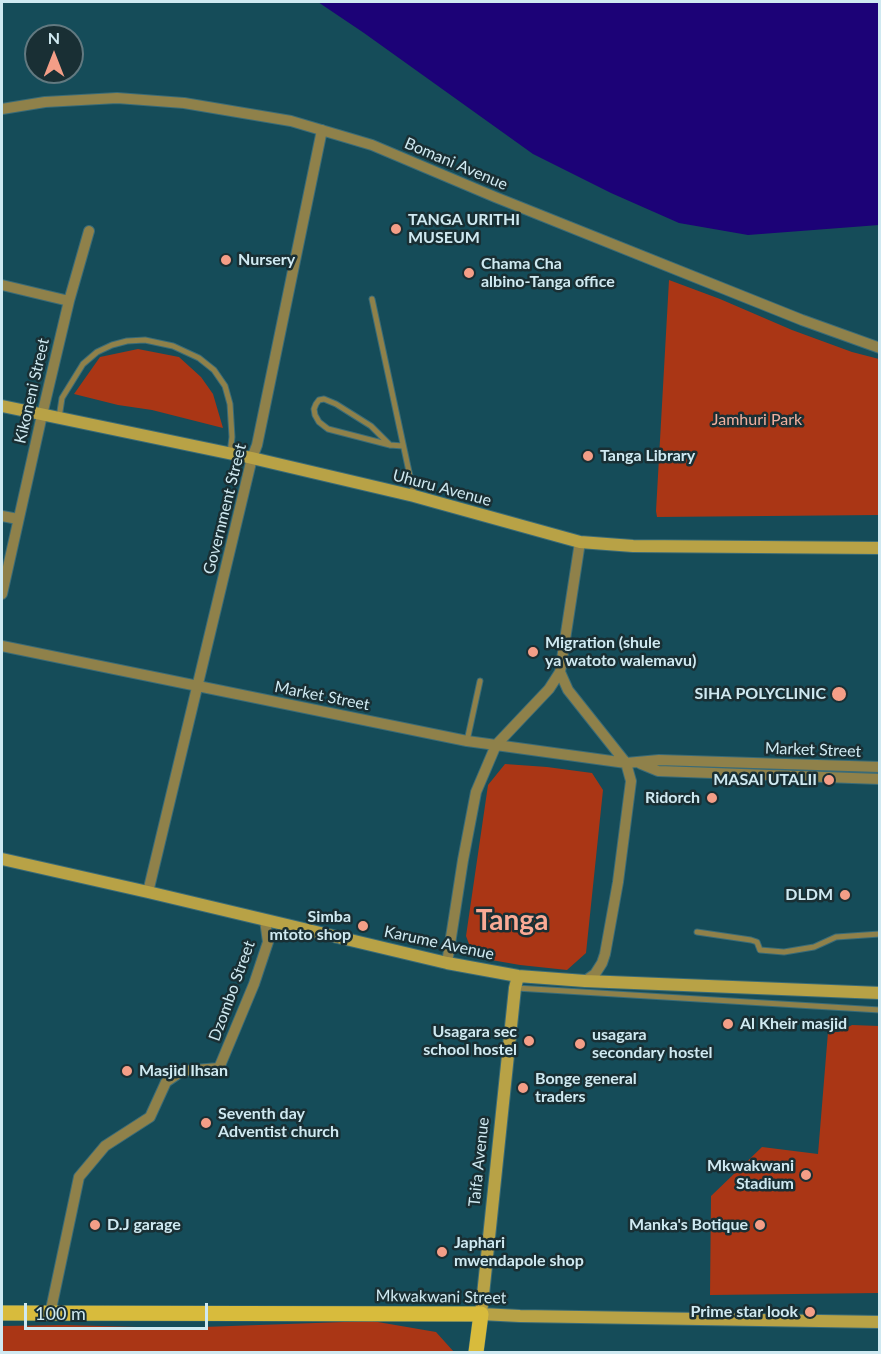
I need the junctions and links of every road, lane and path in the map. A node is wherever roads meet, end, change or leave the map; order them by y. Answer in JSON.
{"nodes":[{"id":1,"x":2,"y":109,"type":"edge"},
{"id":2,"x":322,"y":130,"type":"junction"},
{"id":3,"x":89,"y":231,"type":"dead end"},
{"id":4,"x":2,"y":285,"type":"edge"},
{"id":5,"x":372,"y":299,"type":"dead end"},
{"id":6,"x":69,"y":301,"type":"junction"},
{"id":7,"x":879,"y":348,"type":"edge"},
{"id":8,"x":2,"y":406,"type":"edge"},
{"id":9,"x":42,"y":415,"type":"junction"},
{"id":10,"x":58,"y":419,"type":"junction"},
{"id":11,"x":390,"y":445,"type":"junction"},
{"id":12,"x":403,"y":446,"type":"junction"},
{"id":13,"x":230,"y":453,"type":"junction"},
{"id":14,"x":252,"y":458,"type":"junction"},
{"id":15,"x":414,"y":496,"type":"junction"},
{"id":16,"x":2,"y":516,"type":"edge"},
{"id":17,"x":18,"y":519,"type":"junction"},
{"id":18,"x":580,"y":542,"type":"junction"},
{"id":19,"x":879,"y":548,"type":"edge"},
{"id":20,"x":2,"y":594,"type":"edge"},
{"id":21,"x":2,"y":645,"type":"edge"},
{"id":22,"x":560,"y":672,"type":"junction"},
{"id":23,"x":480,"y":681,"type":"dead end"},
{"id":24,"x":197,"y":687,"type":"junction"},
{"id":25,"x":467,"y":741,"type":"junction"},
{"id":26,"x":496,"y":745,"type":"junction"},
{"id":27,"x":638,"y":763,"type":"junction"},
{"id":28,"x":626,"y":764,"type":"junction"},
{"id":29,"x":879,"y":767,"type":"edge"},
{"id":30,"x":879,"y":779,"type":"edge"},
{"id":31,"x":2,"y":859,"type":"edge"},
{"id":32,"x":148,"y":892,"type":"junction"},
{"id":33,"x":265,"y":920,"type":"junction"},
{"id":34,"x":697,"y":932,"type":"dead end"},
{"id":35,"x":879,"y":934,"type":"edge"},
{"id":36,"x":447,"y":963,"type":"junction"},
{"id":37,"x":585,"y":981,"type":"junction"},
{"id":38,"x":516,"y":982,"type":"junction"},
{"id":39,"x":879,"y":993,"type":"edge"},
{"id":40,"x":879,"y":1010,"type":"edge"},
{"id":41,"x":2,"y":1313,"type":"edge"},
{"id":42,"x":50,"y":1314,"type":"junction"},
{"id":43,"x":481,"y":1314,"type":"junction"},
{"id":44,"x":879,"y":1322,"type":"edge"},
{"id":45,"x":476,"y":1353,"type":"edge"}],
"edges":[{"from":1,"to":2,"type":"street","name":"Bomani Avenue"},
{"from":2,"to":7,"type":"street","name":"Bomani Avenue"},
{"from":2,"to":14,"type":"street","name":"Government Street"},
{"from":3,"to":6,"type":"street","name":"Kikoneni Street"},
{"from":4,"to":6,"type":"street"},
{"from":5,"to":12,"type":"lane"},
{"from":6,"to":9,"type":"street","name":"Kikoneni Street"},
{"from":8,"to":9,"type":"main road","name":"Uhuru Avenue"},
{"from":9,"to":10,"type":"main road","name":"Uhuru Avenue"},
{"from":9,"to":17,"type":"street","name":"Kikoneni Street"},
{"from":10,"to":13,"type":"main road","name":"Uhuru Avenue"},
{"from":10,"to":13,"type":"lane"},
{"from":11,"to":11,"type":"lane"},
{"from":11,"to":12,"type":"lane"},
{"from":12,"to":15,"type":"lane"},
{"from":13,"to":14,"type":"main road","name":"Uhuru Avenue"},
{"from":14,"to":15,"type":"main road","name":"Uhuru Avenue"},
{"from":14,"to":24,"type":"street","name":"Government Street"},
{"from":15,"to":18,"type":"main road","name":"Uhuru Avenue"},
{"from":16,"to":17,"type":"street"},
{"from":17,"to":20,"type":"street","name":"Kikoneni Street"},
{"from":18,"to":19,"type":"main road","name":"Uhuru Avenue"},
{"from":18,"to":22,"type":"street"},
{"from":21,"to":24,"type":"street","name":"Market Street"},
{"from":22,"to":26,"type":"street"},
{"from":22,"to":28,"type":"street"},
{"from":23,"to":25,"type":"lane"},
{"from":24,"to":25,"type":"street","name":"Market Street"},
{"from":24,"to":32,"type":"street","name":"Government Street"},
{"from":25,"to":26,"type":"street","name":"Market Street"},
{"from":26,"to":28,"type":"street","name":"Market Street"},
{"from":26,"to":36,"type":"street"},
{"from":27,"to":28,"type":"street","name":"Market Street"},
{"from":27,"to":29,"type":"street","name":"Market Street"},
{"from":27,"to":30,"type":"street","name":"Market Street"},
{"from":28,"to":37,"type":"street"},
{"from":31,"to":32,"type":"main road","name":"Karume Avenue"},
{"from":32,"to":33,"type":"main road","name":"Karume Avenue"},
{"from":33,"to":36,"type":"main road","name":"Karume Avenue"},
{"from":33,"to":42,"type":"street","name":"Dzombo Street"},
{"from":34,"to":35,"type":"lane"},
{"from":36,"to":38,"type":"main road","name":"Karume Avenue"},
{"from":37,"to":38,"type":"main road","name":"Karume Avenue"},
{"from":37,"to":39,"type":"main road","name":"Karume Avenue"},
{"from":38,"to":40,"type":"lane"},
{"from":38,"to":43,"type":"main road","name":"Taifa Avenue"},
{"from":41,"to":42,"type":"main road","name":"Mkwakwani Street"},
{"from":42,"to":43,"type":"main road","name":"Mkwakwani Street"},
{"from":43,"to":44,"type":"main road","name":"Mkwakwani Street"},
{"from":43,"to":45,"type":"main road","name":"Taifa Avenue"}]}
